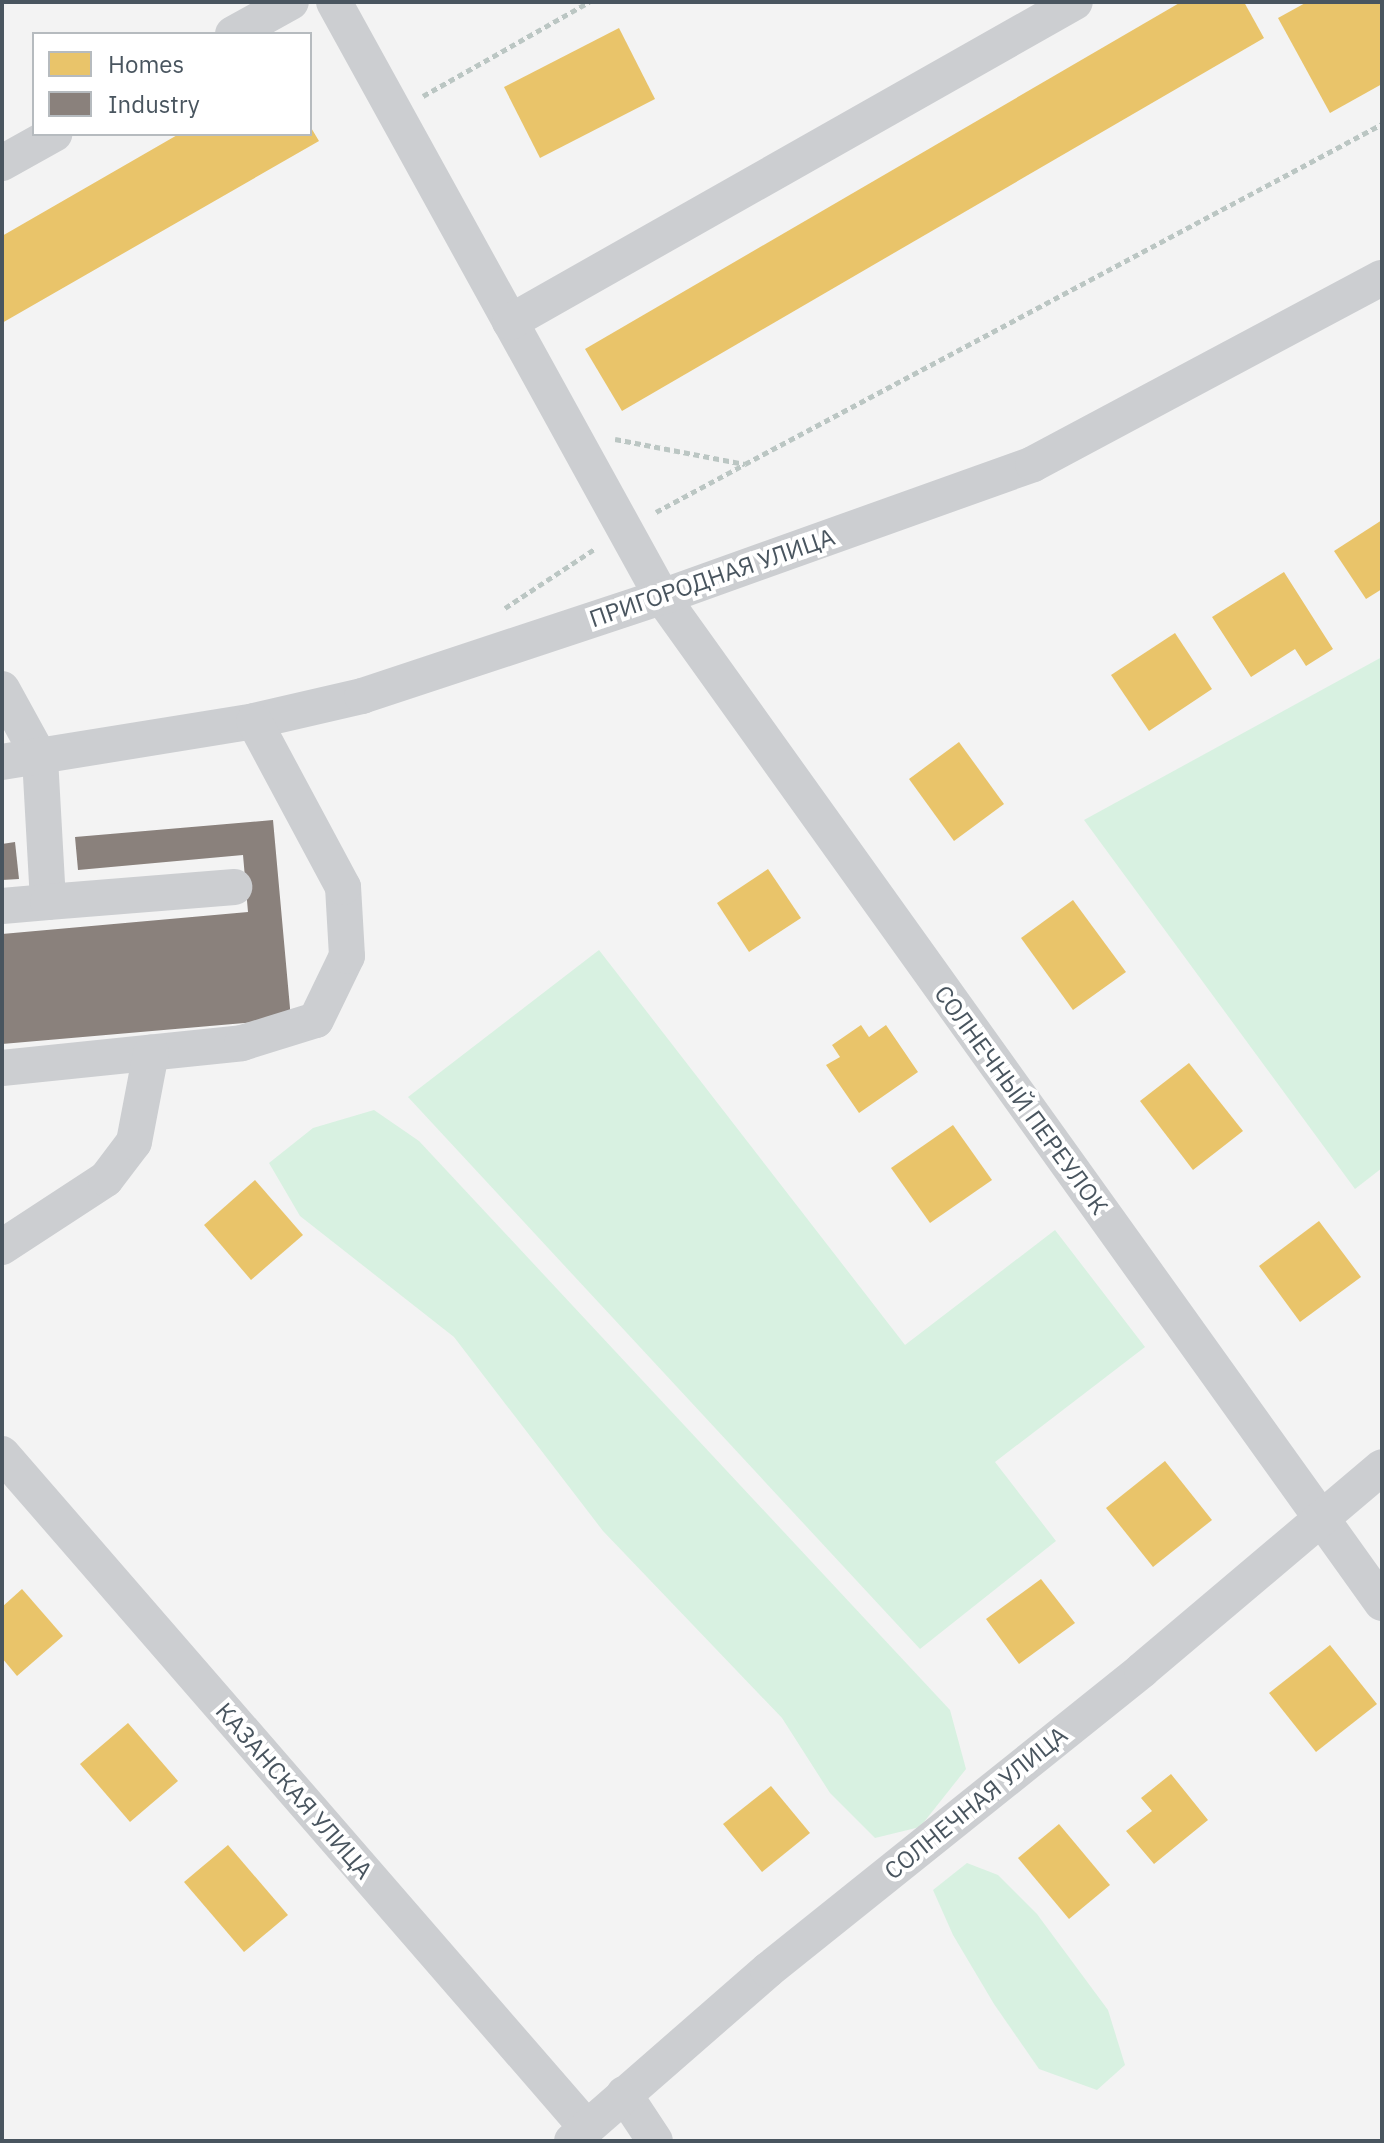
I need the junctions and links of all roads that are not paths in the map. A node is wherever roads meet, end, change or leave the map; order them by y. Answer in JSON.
{"nodes":[{"id":1,"x":291,"y":2,"type":"edge"},
{"id":2,"x":334,"y":2,"type":"edge"},
{"id":3,"x":1075,"y":2,"type":"edge"},
{"id":4,"x":237,"y":32,"type":"edge"},
{"id":5,"x":50,"y":136,"type":"edge"},
{"id":6,"x":2,"y":163,"type":"edge"},
{"id":7,"x":1382,"y":278,"type":"edge"},
{"id":8,"x":510,"y":322,"type":"junction"},
{"id":9,"x":662,"y":597,"type":"junction"},
{"id":10,"x":2,"y":689,"type":"edge"},
{"id":11,"x":254,"y":721,"type":"junction"},
{"id":12,"x":40,"y":758,"type":"junction"},
{"id":13,"x":2,"y":762,"type":"edge"},
{"id":14,"x":234,"y":887,"type":"dead end"},
{"id":15,"x":48,"y":902,"type":"junction"},
{"id":16,"x":2,"y":906,"type":"edge"},
{"id":17,"x":151,"y":1053,"type":"junction"},
{"id":18,"x":2,"y":1068,"type":"edge"},
{"id":19,"x":2,"y":1247,"type":"edge"},
{"id":20,"x":2,"y":1454,"type":"edge"},
{"id":21,"x":1382,"y":1467,"type":"edge"},
{"id":22,"x":1319,"y":1518,"type":"junction"},
{"id":23,"x":1382,"y":1603,"type":"edge"},
{"id":24,"x":624,"y":2094,"type":"junction"},
{"id":25,"x":580,"y":2135,"type":"edge"},
{"id":26,"x":655,"y":2141,"type":"edge"}],
"edges":[{"from":1,"to":4,"type":"street"},
{"from":2,"to":8,"type":"street","name":"СОЛНЕЧНЫЙ ПЕРЕУЛОК"},
{"from":3,"to":8,"type":"street"},
{"from":5,"to":6,"type":"street"},
{"from":7,"to":9,"type":"street","name":"ПРИГОРОДНАЯ УЛИЦА"},
{"from":8,"to":9,"type":"street","name":"СОЛНЕЧНЫЙ ПЕРЕУЛОК"},
{"from":9,"to":11,"type":"street","name":"ПРИГОРОДНАЯ УЛИЦА"},
{"from":9,"to":22,"type":"street","name":"СОЛНЕЧНЫЙ ПЕРЕУЛОК"},
{"from":10,"to":12,"type":"street"},
{"from":11,"to":12,"type":"street","name":"ПРИГОРОДНАЯ УЛИЦА"},
{"from":11,"to":17,"type":"street"},
{"from":12,"to":13,"type":"street","name":"ПРИГОРОДНАЯ УЛИЦА"},
{"from":12,"to":15,"type":"street"},
{"from":14,"to":15,"type":"street"},
{"from":15,"to":16,"type":"street"},
{"from":17,"to":18,"type":"street"},
{"from":17,"to":19,"type":"street"},
{"from":20,"to":25,"type":"street","name":"КАЗАНСКАЯ УЛИЦА"},
{"from":21,"to":22,"type":"street","name":"СОЛНЕЧНАЯ УЛИЦА"},
{"from":22,"to":23,"type":"street","name":"СОЛНЕЧНЫЙ ПЕРЕУЛОК"},
{"from":22,"to":24,"type":"street","name":"СОЛНЕЧНАЯ УЛИЦА"},
{"from":24,"to":25,"type":"street","name":"СОЛНЕЧНАЯ УЛИЦА"},
{"from":24,"to":26,"type":"street"}]}
